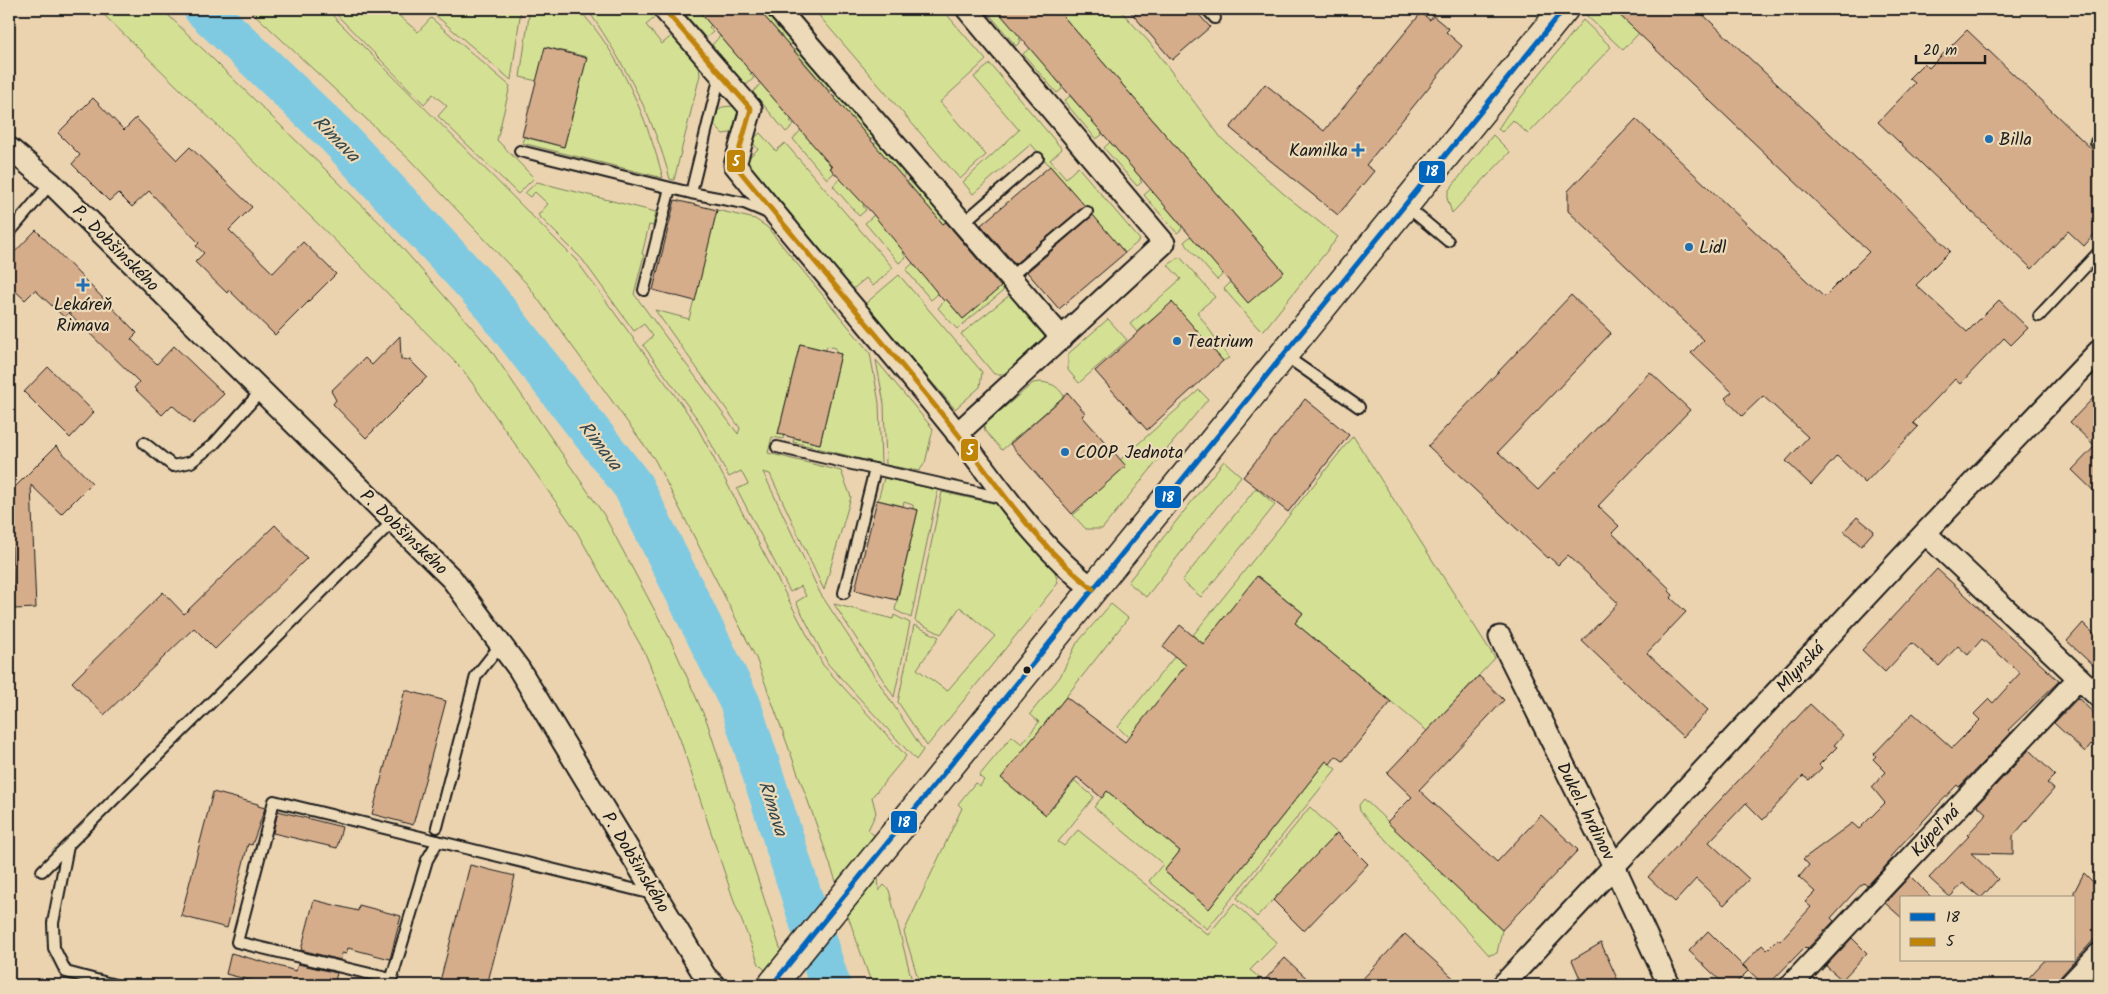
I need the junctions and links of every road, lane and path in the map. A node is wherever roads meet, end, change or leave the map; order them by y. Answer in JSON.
{"nodes":[{"id":1,"x":664,"y":9,"type":"edge"},
{"id":2,"x":778,"y":9,"type":"edge"},
{"id":3,"x":967,"y":9,"type":"edge"},
{"id":4,"x":1207,"y":9,"type":"edge"},
{"id":5,"x":1564,"y":9,"type":"edge"},
{"id":6,"x":1215,"y":18,"type":"dead end"},
{"id":7,"x":720,"y":75,"type":"junction"},
{"id":8,"x":9,"y":148,"type":"edge"},
{"id":9,"x":520,"y":151,"type":"dead end"},
{"id":10,"x":1038,"y":158,"type":"dead end"},
{"id":11,"x":51,"y":183,"type":"junction"},
{"id":12,"x":670,"y":188,"type":"junction"},
{"id":13,"x":691,"y":192,"type":"junction"},
{"id":14,"x":1404,"y":204,"type":"junction"},
{"id":15,"x":1086,"y":212,"type":"dead end"},
{"id":16,"x":776,"y":217,"type":"junction"},
{"id":17,"x":963,"y":223,"type":"junction"},
{"id":18,"x":9,"y":233,"type":"edge"},
{"id":19,"x":1448,"y":241,"type":"dead end"},
{"id":20,"x":2099,"y":252,"type":"edge"},
{"id":21,"x":1010,"y":278,"type":"junction"},
{"id":22,"x":644,"y":290,"type":"dead end"},
{"id":23,"x":2039,"y":316,"type":"dead end"},
{"id":24,"x":1062,"y":338,"type":"junction"},
{"id":25,"x":2099,"y":351,"type":"edge"},
{"id":26,"x":1284,"y":354,"type":"junction"},
{"id":27,"x":261,"y":391,"type":"junction"},
{"id":28,"x":1359,"y":407,"type":"dead end"},
{"id":29,"x":957,"y":434,"type":"junction"},
{"id":30,"x":144,"y":443,"type":"dead end"},
{"id":31,"x":777,"y":447,"type":"dead end"},
{"id":32,"x":875,"y":469,"type":"junction"},
{"id":33,"x":1006,"y":499,"type":"junction"},
{"id":34,"x":393,"y":521,"type":"junction"},
{"id":35,"x":1925,"y":533,"type":"junction"},
{"id":36,"x":1093,"y":589,"type":"junction"},
{"id":37,"x":844,"y":593,"type":"dead end"},
{"id":38,"x":1500,"y":637,"type":"dead end"},
{"id":39,"x":502,"y":643,"type":"junction"},
{"id":40,"x":2079,"y":678,"type":"junction"},
{"id":41,"x":2099,"y":697,"type":"edge"},
{"id":42,"x":437,"y":827,"type":"dead end"},
{"id":43,"x":438,"y":841,"type":"junction"},
{"id":44,"x":68,"y":846,"type":"junction"},
{"id":45,"x":1614,"y":866,"type":"junction"},
{"id":46,"x":42,"y":871,"type":"dead end"},
{"id":47,"x":656,"y":895,"type":"junction"},
{"id":48,"x":2099,"y":954,"type":"edge"},
{"id":49,"x":390,"y":982,"type":"edge"},
{"id":50,"x":114,"y":985,"type":"edge"},
{"id":51,"x":714,"y":985,"type":"edge"},
{"id":52,"x":772,"y":985,"type":"edge"},
{"id":53,"x":1503,"y":985,"type":"edge"},
{"id":54,"x":1669,"y":985,"type":"edge"},
{"id":55,"x":1791,"y":985,"type":"edge"},
{"id":56,"x":2070,"y":985,"type":"edge"}],
"edges":[{"from":1,"to":7,"type":"street"},
{"from":2,"to":17,"type":"street"},
{"from":3,"to":24,"type":"street"},
{"from":4,"to":6,"type":"lane"},
{"from":5,"to":14,"type":"street"},
{"from":7,"to":13,"type":"lane"},
{"from":7,"to":16,"type":"street"},
{"from":8,"to":11,"type":"street","name":"P. Dobšinského"},
{"from":9,"to":12,"type":"lane"},
{"from":10,"to":17,"type":"lane"},
{"from":11,"to":18,"type":"lane"},
{"from":11,"to":27,"type":"street","name":"P. Dobšinského"},
{"from":12,"to":13,"type":"lane"},
{"from":12,"to":22,"type":"lane"},
{"from":13,"to":16,"type":"lane"},
{"from":14,"to":19,"type":"lane"},
{"from":14,"to":26,"type":"street"},
{"from":15,"to":21,"type":"lane"},
{"from":16,"to":29,"type":"street"},
{"from":17,"to":21,"type":"street"},
{"from":20,"to":23,"type":"lane"},
{"from":21,"to":24,"type":"street"},
{"from":24,"to":29,"type":"street"},
{"from":25,"to":35,"type":"street","name":"Mlynská"},
{"from":26,"to":28,"type":"lane"},
{"from":26,"to":36,"type":"street"},
{"from":27,"to":30,"type":"lane"},
{"from":27,"to":34,"type":"street","name":"P. Dobšinského"},
{"from":29,"to":33,"type":"street"},
{"from":31,"to":32,"type":"lane"},
{"from":32,"to":33,"type":"lane"},
{"from":32,"to":37,"type":"lane"},
{"from":33,"to":36,"type":"street"},
{"from":34,"to":39,"type":"street","name":"P. Dobšinského"},
{"from":34,"to":44,"type":"lane"},
{"from":35,"to":40,"type":"street"},
{"from":35,"to":45,"type":"street","name":"Mlynská"},
{"from":36,"to":52,"type":"street"},
{"from":38,"to":45,"type":"street","name":"Dukel. hrdinov"},
{"from":39,"to":42,"type":"lane"},
{"from":39,"to":47,"type":"street","name":"P. Dobšinského"},
{"from":40,"to":41,"type":"street"},
{"from":40,"to":55,"type":"street","name":"Kúpeľná"},
{"from":43,"to":47,"type":"lane"},
{"from":43,"to":49,"type":"lane"},
{"from":43,"to":49,"type":"lane"},
{"from":44,"to":46,"type":"lane"},
{"from":44,"to":50,"type":"lane"},
{"from":45,"to":53,"type":"street","name":"Mlynská"},
{"from":45,"to":54,"type":"street","name":"Dukel. hrdinov"},
{"from":47,"to":51,"type":"street","name":"P. Dobšinského"},
{"from":48,"to":56,"type":"street"}]}
